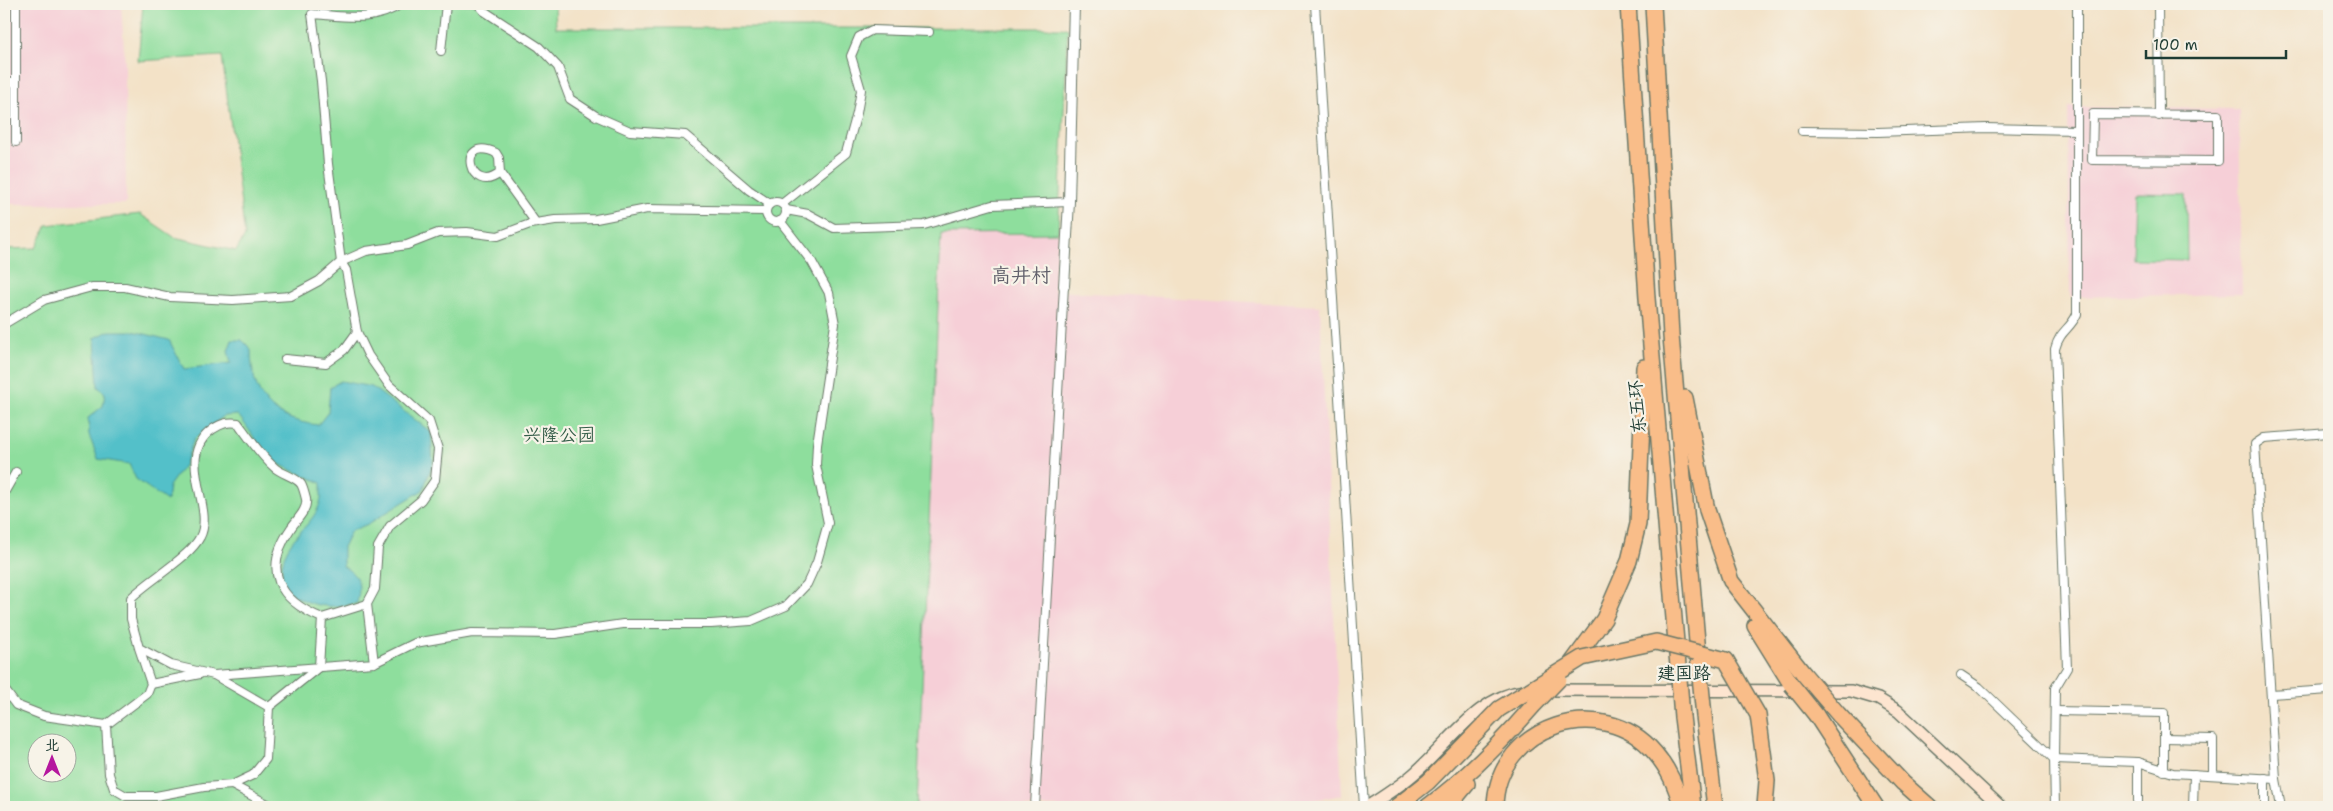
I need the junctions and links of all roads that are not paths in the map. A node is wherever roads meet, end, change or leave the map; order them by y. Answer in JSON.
{"nodes":[{"id":1,"x":16,"y":4,"type":"edge"},
{"id":2,"x":401,"y":4,"type":"edge"},
{"id":3,"x":446,"y":4,"type":"edge"},
{"id":4,"x":478,"y":4,"type":"edge"},
{"id":5,"x":1074,"y":4,"type":"edge"},
{"id":6,"x":1315,"y":4,"type":"edge"},
{"id":7,"x":1628,"y":4,"type":"edge"},
{"id":8,"x":1653,"y":4,"type":"edge"},
{"id":9,"x":2077,"y":4,"type":"edge"},
{"id":10,"x":2158,"y":4,"type":"edge"},
{"id":11,"x":929,"y":32,"type":"dead end"},
{"id":12,"x":441,"y":51,"type":"dead end"},
{"id":13,"x":4,"y":82,"type":"edge"},
{"id":14,"x":14,"y":82,"type":"junction"},
{"id":15,"x":2159,"y":116,"type":"junction"},
{"id":16,"x":2077,"y":130,"type":"junction"},
{"id":17,"x":1802,"y":131,"type":"dead end"},
{"id":18,"x":16,"y":142,"type":"dead end"},
{"id":19,"x":500,"y":173,"type":"junction"},
{"id":20,"x":1069,"y":202,"type":"junction"},
{"id":21,"x":768,"y":207,"type":"junction"},
{"id":22,"x":784,"y":207,"type":"junction"},
{"id":23,"x":780,"y":221,"type":"junction"},
{"id":24,"x":536,"y":223,"type":"junction"},
{"id":25,"x":341,"y":262,"type":"junction"},
{"id":26,"x":1064,"y":286,"type":"joint"},
{"id":27,"x":1647,"y":298,"type":"junction"},
{"id":28,"x":4,"y":324,"type":"edge"},
{"id":29,"x":357,"y":332,"type":"junction"},
{"id":30,"x":1671,"y":336,"type":"junction"},
{"id":31,"x":286,"y":359,"type":"dead end"},
{"id":32,"x":2329,"y":433,"type":"edge"},
{"id":33,"x":2329,"y":452,"type":"edge"},
{"id":34,"x":16,"y":472,"type":"dead end"},
{"id":35,"x":2329,"y":477,"type":"edge"},
{"id":36,"x":4,"y":493,"type":"edge"},
{"id":37,"x":1731,"y":581,"type":"junction"},
{"id":38,"x":366,"y":604,"type":"junction"},
{"id":39,"x":322,"y":618,"type":"junction"},
{"id":40,"x":139,"y":648,"type":"junction"},
{"id":41,"x":374,"y":663,"type":"junction"},
{"id":42,"x":319,"y":667,"type":"junction"},
{"id":43,"x":204,"y":673,"type":"junction"},
{"id":44,"x":1961,"y":675,"type":"dead end"},
{"id":45,"x":214,"y":676,"type":"junction"},
{"id":46,"x":151,"y":684,"type":"junction"},
{"id":47,"x":4,"y":689,"type":"edge"},
{"id":48,"x":2329,"y":690,"type":"edge"},
{"id":49,"x":2271,"y":694,"type":"junction"},
{"id":50,"x":270,"y":707,"type":"junction"},
{"id":51,"x":2055,"y":711,"type":"junction"},
{"id":52,"x":106,"y":725,"type":"junction"},
{"id":53,"x":2164,"y":738,"type":"junction"},
{"id":54,"x":1498,"y":746,"type":"junction"},
{"id":55,"x":2054,"y":759,"type":"junction"},
{"id":56,"x":2138,"y":762,"type":"junction"},
{"id":57,"x":2164,"y":771,"type":"junction"},
{"id":58,"x":2194,"y":774,"type":"junction"},
{"id":59,"x":2213,"y":775,"type":"junction"},
{"id":60,"x":2265,"y":778,"type":"junction"},
{"id":61,"x":2276,"y":779,"type":"junction"},
{"id":62,"x":232,"y":785,"type":"junction"},
{"id":63,"x":272,"y":807,"type":"edge"},
{"id":64,"x":1035,"y":807,"type":"edge"},
{"id":65,"x":1365,"y":807,"type":"edge"},
{"id":66,"x":1396,"y":807,"type":"edge"},
{"id":67,"x":1427,"y":807,"type":"edge"},
{"id":68,"x":1448,"y":807,"type":"edge"},
{"id":69,"x":1495,"y":807,"type":"edge"},
{"id":70,"x":1682,"y":807,"type":"edge"},
{"id":71,"x":1693,"y":807,"type":"edge"},
{"id":72,"x":1715,"y":807,"type":"edge"},
{"id":73,"x":1765,"y":807,"type":"edge"},
{"id":74,"x":1876,"y":807,"type":"edge"},
{"id":75,"x":1930,"y":807,"type":"edge"},
{"id":76,"x":2001,"y":807,"type":"edge"},
{"id":77,"x":2056,"y":807,"type":"edge"},
{"id":78,"x":2138,"y":807,"type":"edge"},
{"id":79,"x":2194,"y":807,"type":"edge"},
{"id":80,"x":2265,"y":807,"type":"edge"},
{"id":81,"x":2281,"y":807,"type":"edge"}],
"edges":[{"from":1,"to":14,"type":"street"},
{"from":2,"to":25,"type":"street"},
{"from":3,"to":12,"type":"street"},
{"from":4,"to":21,"type":"street"},
{"from":5,"to":20,"type":"street"},
{"from":6,"to":65,"type":"street"},
{"from":7,"to":27,"type":"highway","name":"东五环"},
{"from":8,"to":30,"type":"highway"},
{"from":9,"to":16,"type":"street"},
{"from":10,"to":15,"type":"street"},
{"from":11,"to":22,"type":"street"},
{"from":13,"to":14,"type":"street"},
{"from":14,"to":18,"type":"street"},
{"from":15,"to":15,"type":"street"},
{"from":16,"to":17,"type":"street"},
{"from":16,"to":51,"type":"street"},
{"from":19,"to":19,"type":"street"},
{"from":19,"to":24,"type":"street"},
{"from":20,"to":22,"type":"street"},
{"from":20,"to":26,"type":"street"},
{"from":21,"to":22,"type":"street"},
{"from":21,"to":23,"type":"street"},
{"from":21,"to":24,"type":"street"},
{"from":22,"to":23,"type":"street"},
{"from":23,"to":41,"type":"street"},
{"from":24,"to":25,"type":"street"},
{"from":25,"to":28,"type":"street"},
{"from":25,"to":29,"type":"street"},
{"from":26,"to":64,"type":"street"},
{"from":27,"to":54,"type":"highway","bridge":true},
{"from":27,"to":71,"type":"highway","name":"东五环","bridge":true},
{"from":29,"to":31,"type":"street"},
{"from":29,"to":38,"type":"street"},
{"from":30,"to":37,"type":"highway"},
{"from":30,"to":72,"type":"highway","bridge":true},
{"from":32,"to":49,"type":"street"},
{"from":33,"to":35,"type":"street"},
{"from":34,"to":36,"type":"street"},
{"from":37,"to":74,"type":"highway","bridge":true},
{"from":37,"to":75,"type":"highway","bridge":true},
{"from":38,"to":39,"type":"street"},
{"from":38,"to":41,"type":"street"},
{"from":39,"to":40,"type":"street"},
{"from":39,"to":42,"type":"street"},
{"from":40,"to":43,"type":"street"},
{"from":40,"to":46,"type":"street"},
{"from":41,"to":42,"type":"street"},
{"from":42,"to":45,"type":"street"},
{"from":42,"to":50,"type":"street"},
{"from":43,"to":45,"type":"street"},
{"from":43,"to":46,"type":"street"},
{"from":44,"to":55,"type":"street"},
{"from":45,"to":50,"type":"street"},
{"from":46,"to":52,"type":"street"},
{"from":47,"to":52,"type":"street"},
{"from":48,"to":49,"type":"street"},
{"from":49,"to":61,"type":"street"},
{"from":50,"to":62,"type":"street"},
{"from":51,"to":53,"type":"street"},
{"from":51,"to":55,"type":"street"},
{"from":52,"to":62,"type":"street"},
{"from":53,"to":57,"type":"street"},
{"from":53,"to":59,"type":"street"},
{"from":54,"to":67,"type":"highway"},
{"from":54,"to":68,"type":"highway"},
{"from":55,"to":56,"type":"street"},
{"from":55,"to":77,"type":"street"},
{"from":56,"to":57,"type":"street"},
{"from":56,"to":78,"type":"street"},
{"from":57,"to":58,"type":"street"},
{"from":58,"to":59,"type":"street"},
{"from":58,"to":79,"type":"street"},
{"from":59,"to":60,"type":"street"},
{"from":60,"to":61,"type":"street"},
{"from":60,"to":80,"type":"street"},
{"from":61,"to":81,"type":"street"},
{"from":62,"to":63,"type":"street"},
{"from":65,"to":76,"type":"main road","name":"建国路"},
{"from":66,"to":73,"type":"highway","bridge":true},
{"from":69,"to":70,"type":"highway"}]}
